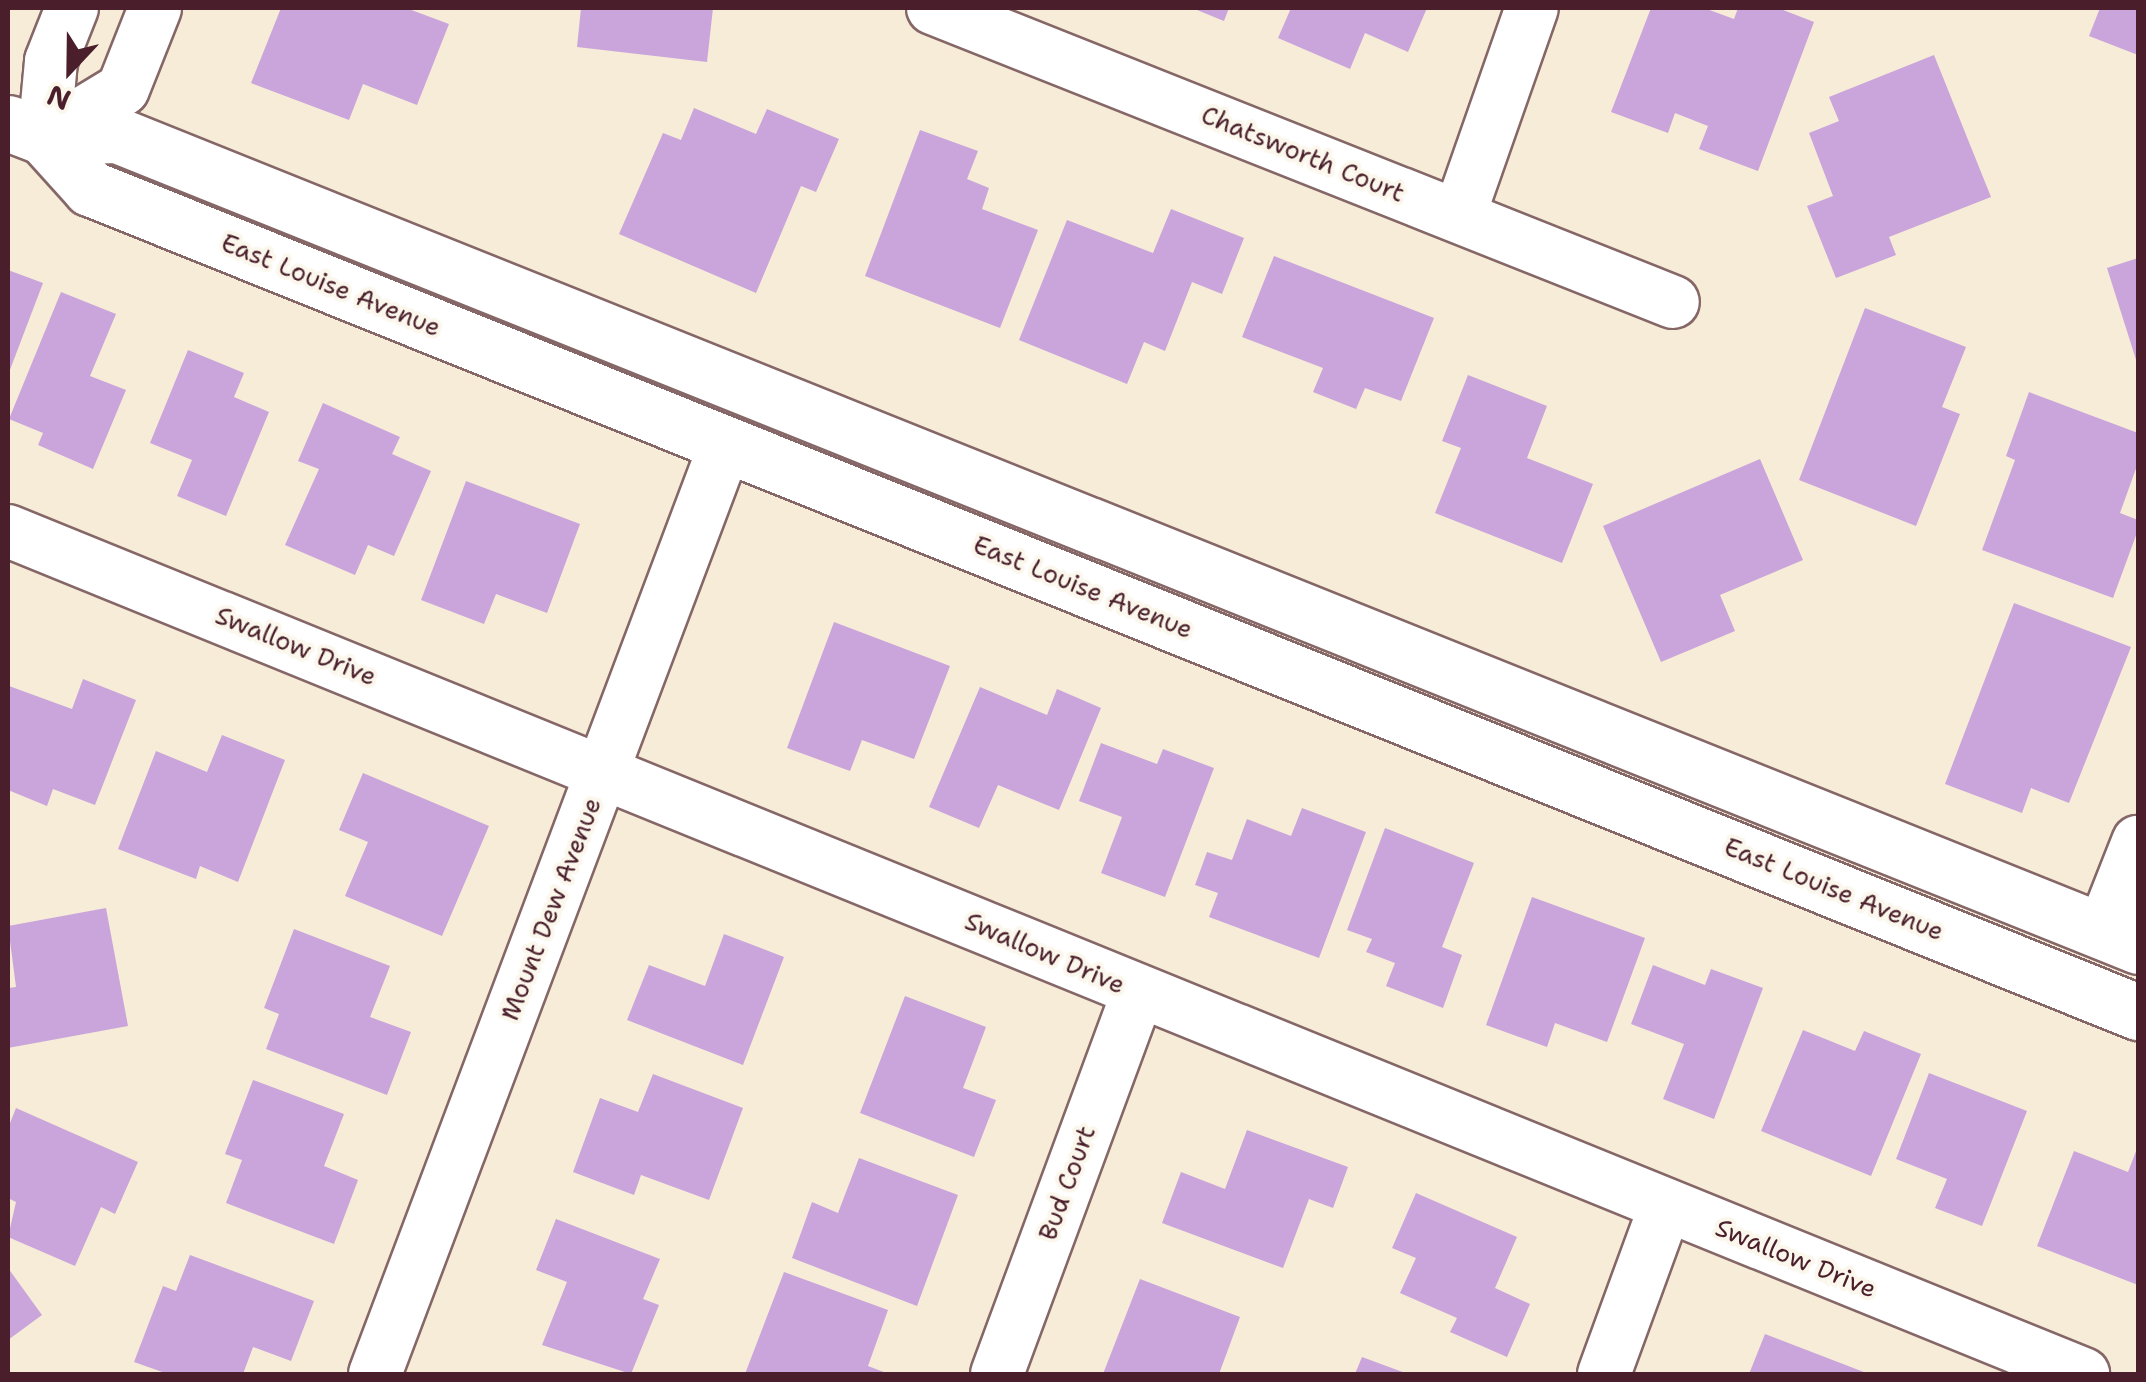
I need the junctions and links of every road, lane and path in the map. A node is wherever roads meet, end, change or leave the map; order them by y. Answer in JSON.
{"nodes":[{"id":1,"x":72,"y":8,"type":"edge"},
{"id":2,"x":156,"y":8,"type":"edge"},
{"id":3,"x":933,"y":8,"type":"edge"},
{"id":4,"x":1532,"y":8,"type":"edge"},
{"id":5,"x":26,"y":130,"type":"edge"},
{"id":6,"x":1458,"y":216,"type":"junction"},
{"id":7,"x":1673,"y":302,"type":"dead end"},
{"id":8,"x":726,"y":443,"type":"junction"},
{"id":9,"x":8,"y":531,"type":"edge"},
{"id":10,"x":604,"y":770,"type":"junction"},
{"id":11,"x":2138,"y":842,"type":"edge"},
{"id":12,"x":2121,"y":939,"type":"edge"},
{"id":13,"x":1138,"y":992,"type":"junction"},
{"id":14,"x":2138,"y":1012,"type":"edge"},
{"id":15,"x":1666,"y":1206,"type":"junction"},
{"id":16,"x":374,"y":1374,"type":"edge"},
{"id":17,"x":997,"y":1374,"type":"edge"},
{"id":18,"x":1604,"y":1374,"type":"edge"},
{"id":19,"x":2083,"y":1374,"type":"edge"}],
"edges":[{"from":1,"to":5,"type":"street"},
{"from":2,"to":5,"type":"street"},
{"from":3,"to":6,"type":"street","name":"Chatsworth Court"},
{"from":4,"to":6,"type":"street"},
{"from":5,"to":8,"type":"street","name":"East Louise Avenue"},
{"from":5,"to":12,"type":"street"},
{"from":6,"to":7,"type":"street","name":"Chatsworth Court"},
{"from":8,"to":10,"type":"street","name":"Mount Dew Avenue"},
{"from":8,"to":14,"type":"street","name":"East Louise Avenue"},
{"from":9,"to":10,"type":"street","name":"Swallow Drive"},
{"from":10,"to":13,"type":"street","name":"Swallow Drive"},
{"from":10,"to":16,"type":"street","name":"Mount Dew Avenue"},
{"from":11,"to":12,"type":"street"},
{"from":13,"to":15,"type":"street","name":"Swallow Drive"},
{"from":13,"to":17,"type":"street","name":"Bud Court"},
{"from":15,"to":18,"type":"street"},
{"from":15,"to":19,"type":"street","name":"Swallow Drive"}]}
